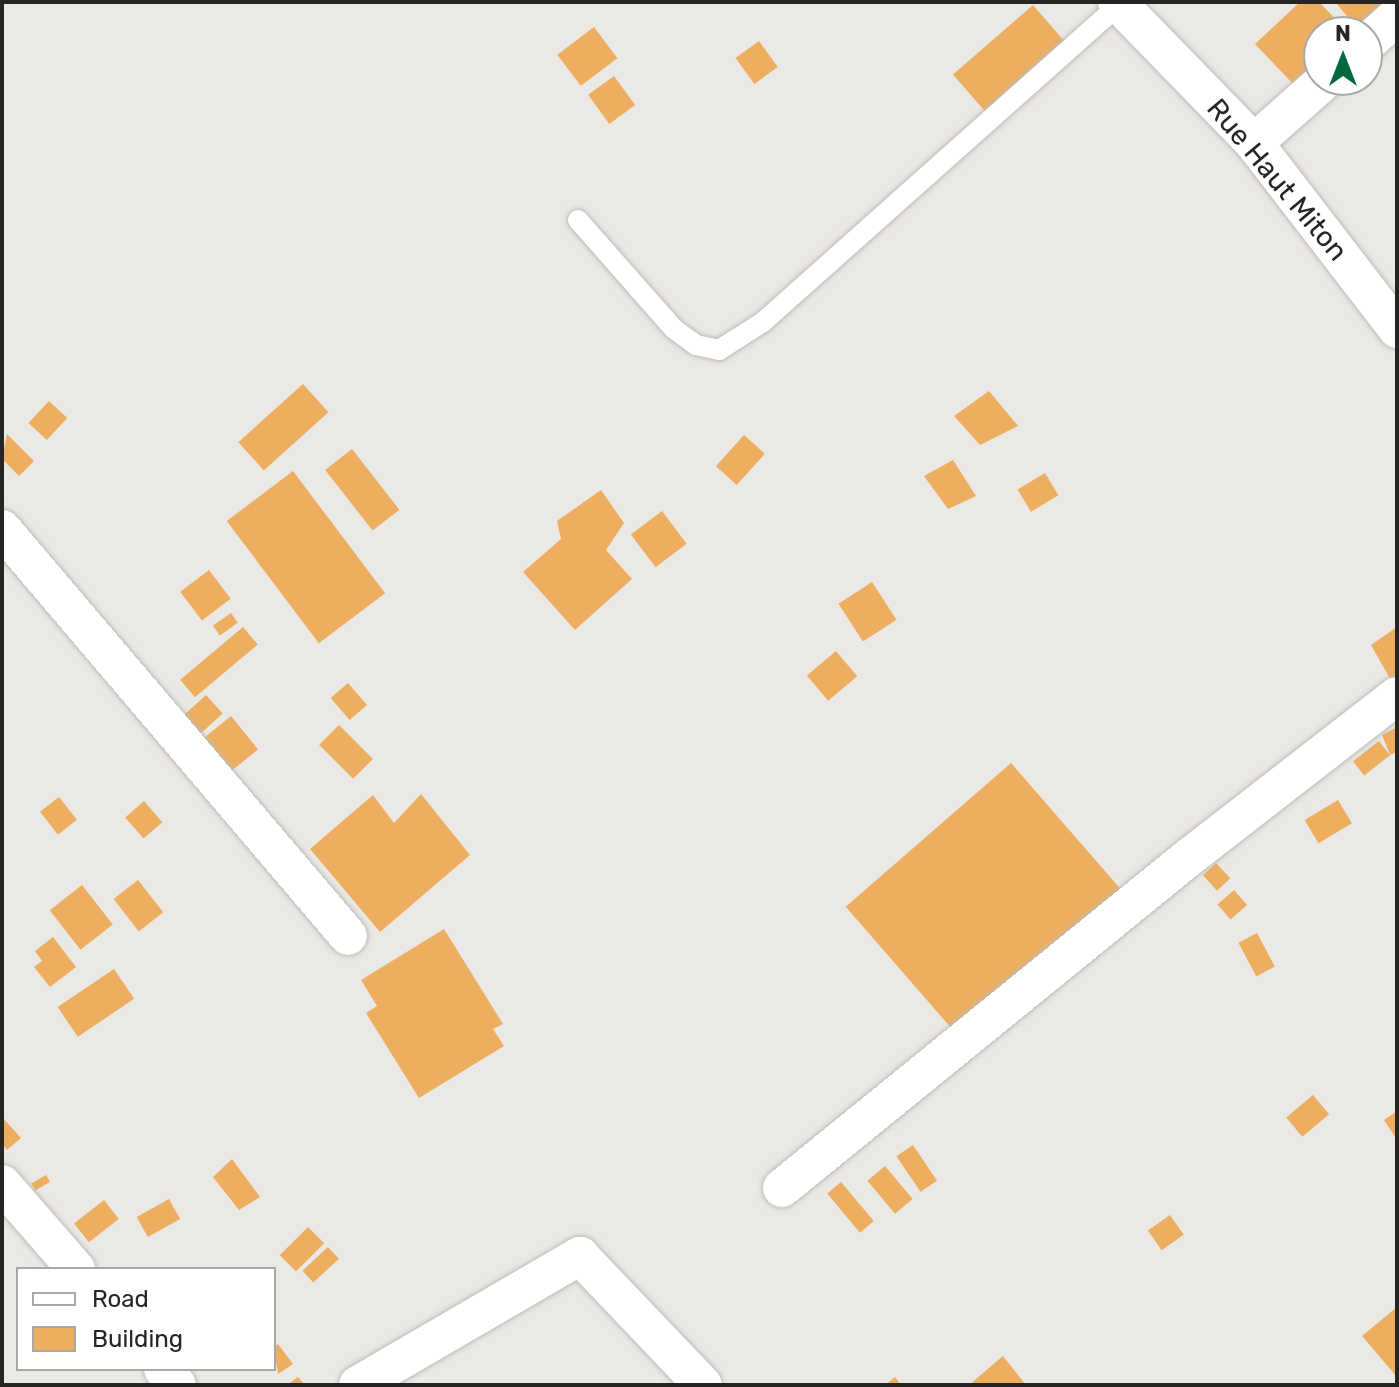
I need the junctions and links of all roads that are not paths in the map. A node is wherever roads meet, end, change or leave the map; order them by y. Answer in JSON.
{"nodes":[{"id":1,"x":1118,"y":3,"type":"edge"},
{"id":2,"x":1307,"y":96,"type":"edge"},
{"id":3,"x":1254,"y":143,"type":"junction"},
{"id":4,"x":578,"y":220,"type":"dead end"},
{"id":5,"x":1397,"y":329,"type":"edge"},
{"id":6,"x":2,"y":529,"type":"edge"},
{"id":7,"x":1397,"y":696,"type":"edge"},
{"id":8,"x":348,"y":936,"type":"dead end"},
{"id":9,"x":2,"y":1184,"type":"edge"},
{"id":10,"x":782,"y":1188,"type":"dead end"},
{"id":11,"x":74,"y":1267,"type":"edge"},
{"id":12,"x":358,"y":1385,"type":"edge"},
{"id":13,"x":703,"y":1385,"type":"edge"}],
"edges":[{"from":1,"to":3,"type":"street","name":"Rue Haut Miton"},
{"from":1,"to":4,"type":"lane"},
{"from":2,"to":3,"type":"street"},
{"from":3,"to":5,"type":"street","name":"Rue Haut Miton"},
{"from":6,"to":8,"type":"street"},
{"from":7,"to":10,"type":"street"},
{"from":9,"to":11,"type":"street"},
{"from":12,"to":13,"type":"street"}]}
